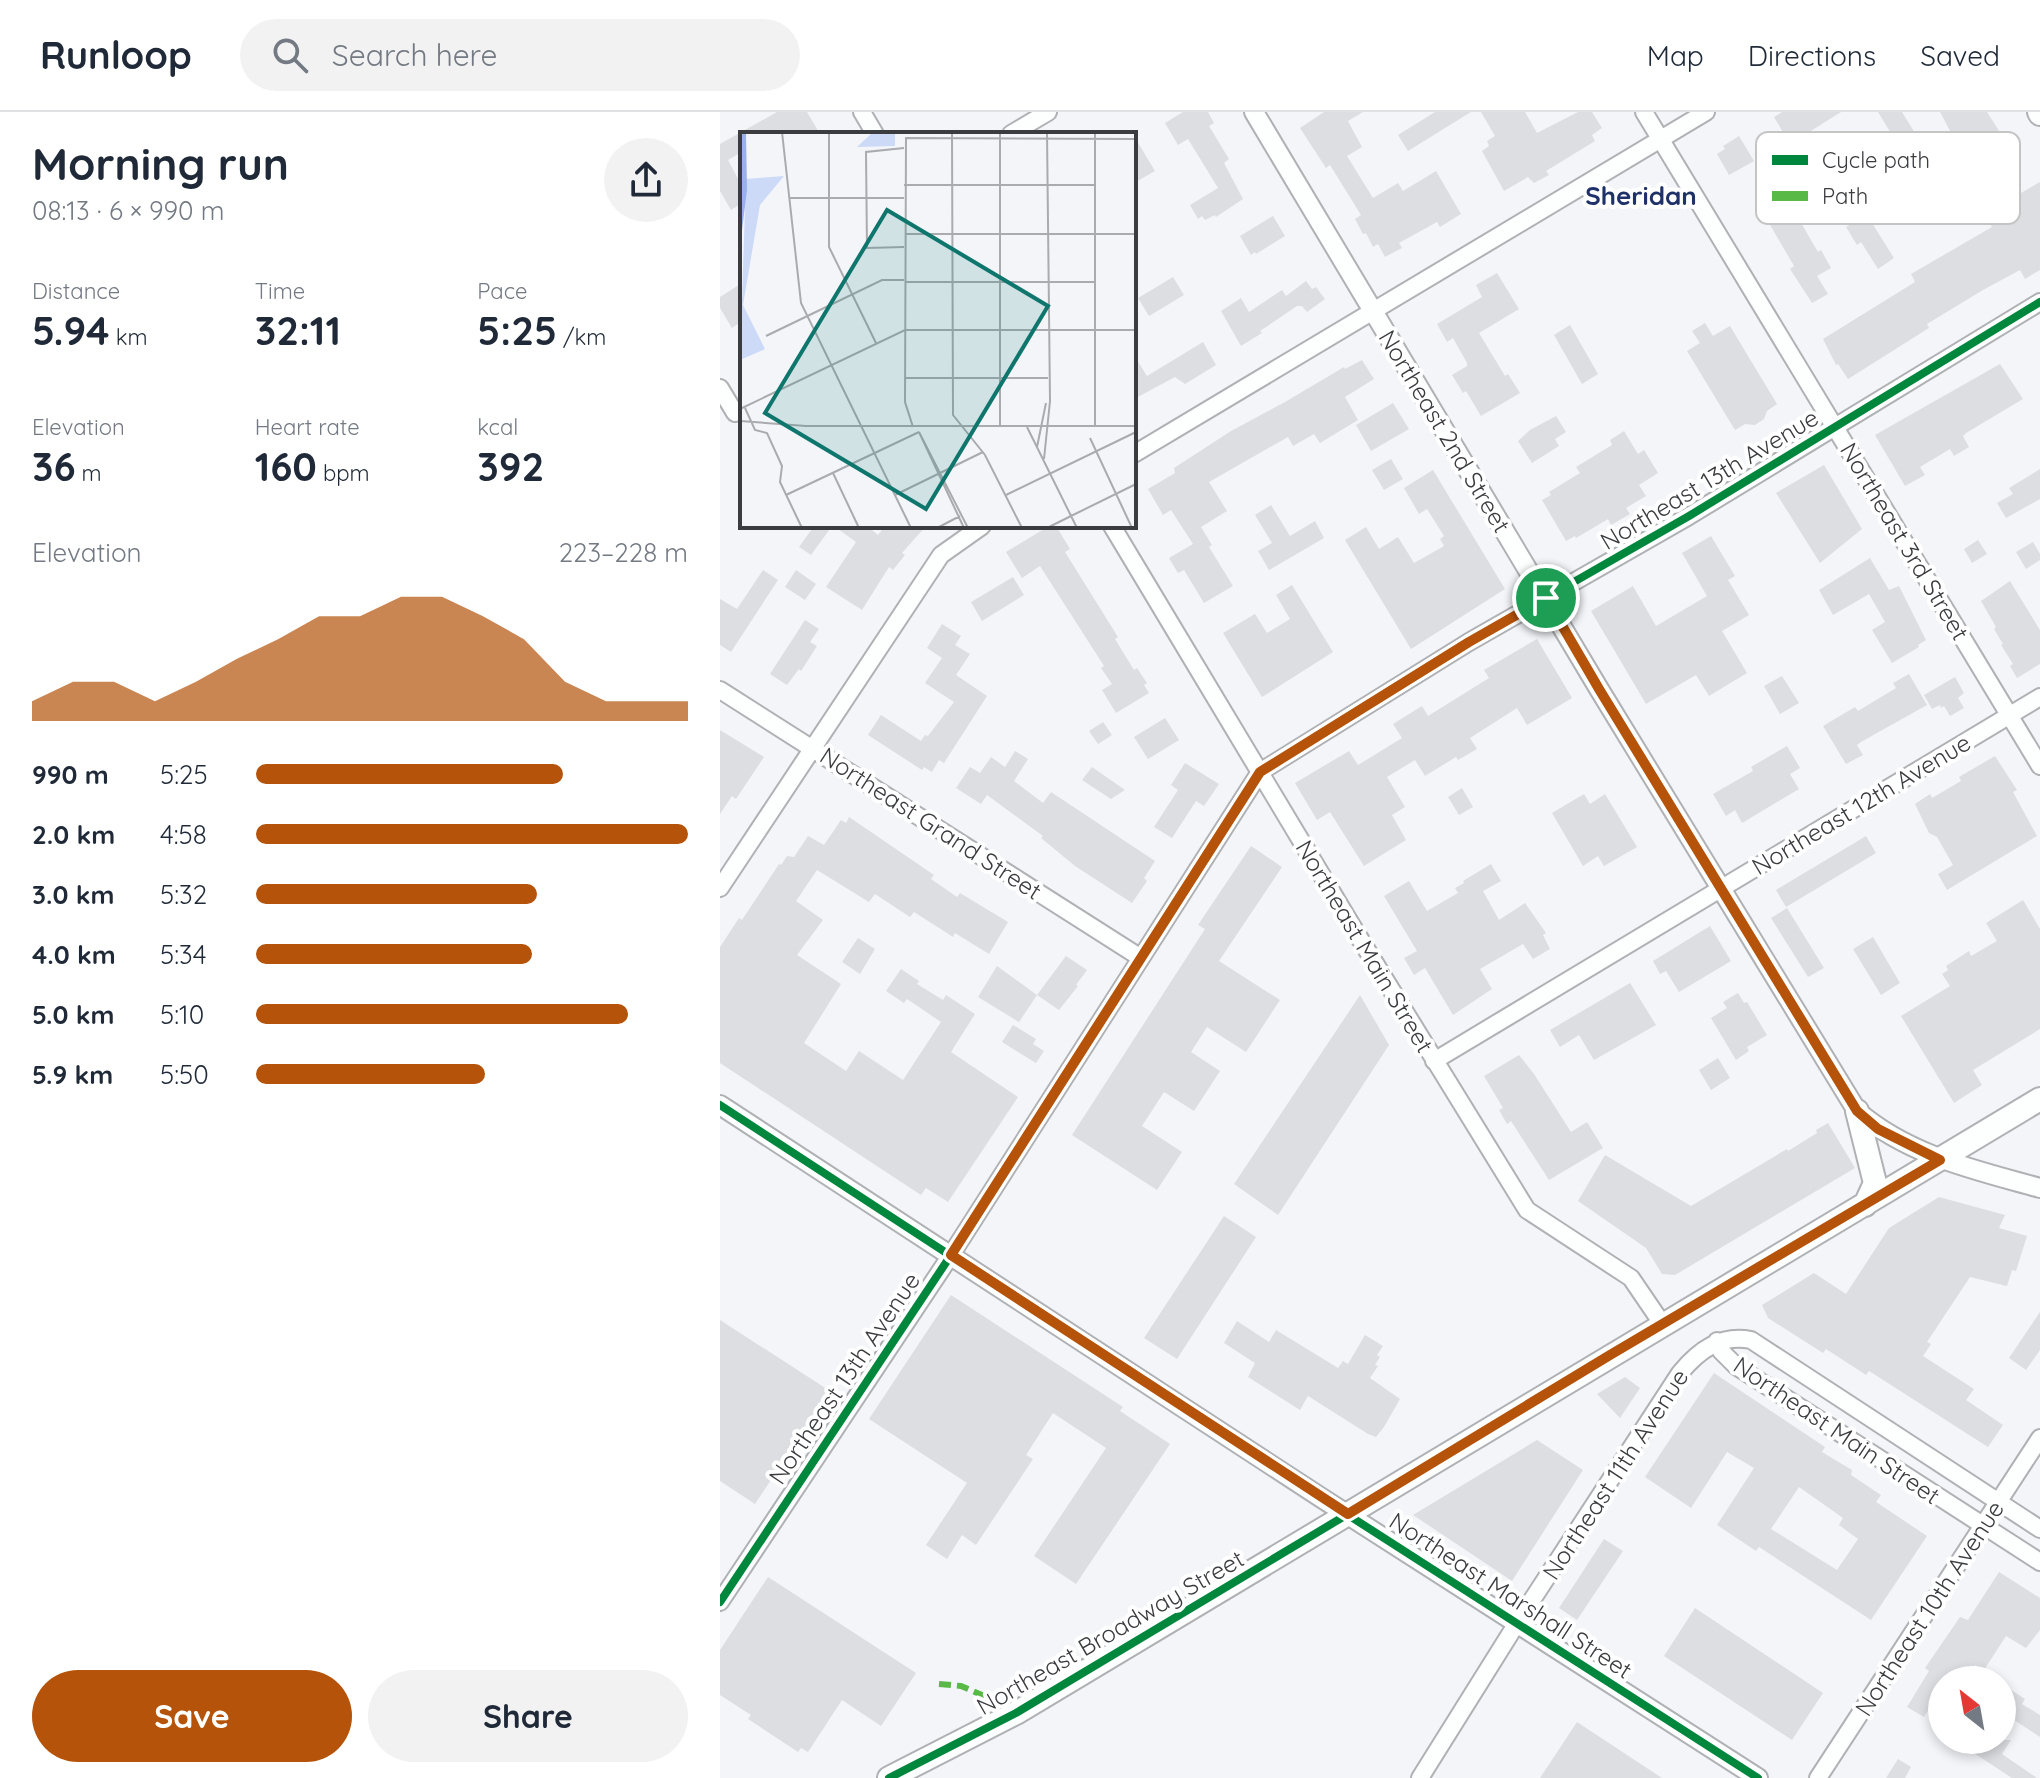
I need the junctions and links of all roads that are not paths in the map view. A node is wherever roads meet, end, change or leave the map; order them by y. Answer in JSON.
{"nodes":[{"id":1,"x":862,"y":112,"type":"edge"},
{"id":2,"x":1048,"y":112,"type":"edge"},
{"id":3,"x":1254,"y":112,"type":"edge"},
{"id":4,"x":1644,"y":112,"type":"edge"},
{"id":5,"x":1706,"y":112,"type":"edge"},
{"id":6,"x":874,"y":132,"type":"edge"},
{"id":7,"x":1014,"y":132,"type":"edge"},
{"id":8,"x":1661,"y":139,"type":"junction"},
{"id":9,"x":2040,"y":302,"type":"edge"},
{"id":10,"x":1372,"y":310,"type":"junction"},
{"id":11,"x":720,"y":388,"type":"edge"},
{"id":12,"x":739,"y":411,"type":"edge"},
{"id":13,"x":1836,"y":425,"type":"junction"},
{"id":14,"x":1136,"y":453,"type":"edge"},
{"id":15,"x":979,"y":528,"type":"edge"},
{"id":16,"x":1113,"y":528,"type":"edge"},
{"id":17,"x":1546,"y":598,"type":"junction"},
{"id":18,"x":720,"y":690,"type":"edge"},
{"id":19,"x":2040,"y":697,"type":"edge"},
{"id":20,"x":2009,"y":715,"type":"junction"},
{"id":21,"x":811,"y":747,"type":"junction"},
{"id":22,"x":2040,"y":766,"type":"edge"},
{"id":23,"x":1260,"y":772,"type":"junction"},
{"id":24,"x":720,"y":888,"type":"edge"},
{"id":25,"x":1721,"y":889,"type":"junction"},
{"id":26,"x":1141,"y":958,"type":"junction"},
{"id":27,"x":1434,"y":1061,"type":"junction"},
{"id":28,"x":2040,"y":1099,"type":"edge"},
{"id":29,"x":720,"y":1105,"type":"edge"},
{"id":30,"x":1857,"y":1111,"type":"junction"},
{"id":31,"x":1940,"y":1160,"type":"junction"},
{"id":32,"x":2040,"y":1188,"type":"edge"},
{"id":33,"x":1865,"y":1205,"type":"junction"},
{"id":34,"x":951,"y":1255,"type":"junction"},
{"id":35,"x":1663,"y":1325,"type":"junction"},
{"id":36,"x":1717,"y":1341,"type":"junction"},
{"id":37,"x":2040,"y":1438,"type":"edge"},
{"id":38,"x":1999,"y":1502,"type":"junction"},
{"id":39,"x":1348,"y":1514,"type":"junction"},
{"id":40,"x":1983,"y":1526,"type":"junction"},
{"id":41,"x":2040,"y":1529,"type":"edge"},
{"id":42,"x":2040,"y":1562,"type":"edge"},
{"id":43,"x":720,"y":1602,"type":"edge"},
{"id":44,"x":1517,"y":1623,"type":"junction"},
{"id":45,"x":889,"y":1778,"type":"edge"},
{"id":46,"x":1420,"y":1778,"type":"edge"},
{"id":47,"x":1758,"y":1778,"type":"edge"},
{"id":48,"x":1818,"y":1778,"type":"edge"}],
"edges":[{"from":1,"to":6,"type":"street"},
{"from":2,"to":7,"type":"street"},
{"from":3,"to":10,"type":"street","name":"Northeast 2nd Street"},
{"from":4,"to":8,"type":"street","name":"Northeast 3rd Street"},
{"from":5,"to":8,"type":"street"},
{"from":8,"to":10,"type":"street"},
{"from":8,"to":13,"type":"street","name":"Northeast 3rd Street"},
{"from":9,"to":13,"type":"street","name":"Northeast 13th Avenue"},
{"from":10,"to":14,"type":"street"},
{"from":10,"to":17,"type":"street","name":"Northeast 2nd Street"},
{"from":11,"to":12,"type":"street"},
{"from":13,"to":17,"type":"street","name":"Northeast 13th Avenue"},
{"from":13,"to":20,"type":"street","name":"Northeast 3rd Street"},
{"from":15,"to":21,"type":"street"},
{"from":16,"to":23,"type":"street","name":"Northeast Main Street"},
{"from":17,"to":23,"type":"street","name":"Northeast 13th Avenue"},
{"from":17,"to":25,"type":"street","name":"Northeast 2nd Street"},
{"from":18,"to":21,"type":"street","name":"Northeast Grand Street"},
{"from":19,"to":20,"type":"street","name":"Northeast 12th Avenue"},
{"from":20,"to":22,"type":"street","name":"Northeast 3rd Street"},
{"from":20,"to":25,"type":"street","name":"Northeast 12th Avenue"},
{"from":21,"to":24,"type":"street"},
{"from":21,"to":26,"type":"street","name":"Northeast Grand Street"},
{"from":23,"to":26,"type":"street","name":"Northeast 13th Avenue"},
{"from":23,"to":27,"type":"street","name":"Northeast Main Street"},
{"from":25,"to":27,"type":"street","name":"Northeast 12th Avenue"},
{"from":25,"to":30,"type":"street","name":"Northeast 2nd Street"},
{"from":26,"to":34,"type":"street","name":"Northeast 13th Avenue"},
{"from":27,"to":35,"type":"street","name":"Northeast Main Street"},
{"from":28,"to":31,"type":"main road","name":"Northeast Broadway Street"},
{"from":29,"to":34,"type":"street","name":"Northeast Marshall Street"},
{"from":30,"to":31,"type":"street","name":"Northeast 2nd Street"},
{"from":30,"to":33,"type":"main road"},
{"from":31,"to":32,"type":"street","name":"Northeast 2nd Street"},
{"from":31,"to":33,"type":"main road","name":"Northeast Broadway Street"},
{"from":33,"to":35,"type":"main road","name":"Northeast Broadway Street"},
{"from":34,"to":39,"type":"street","name":"Northeast Marshall Street"},
{"from":34,"to":43,"type":"street","name":"Northeast 13th Avenue"},
{"from":35,"to":39,"type":"main road","name":"Northeast Broadway Street"},
{"from":36,"to":38,"type":"street","name":"Northeast Main Street"},
{"from":36,"to":40,"type":"street","name":"Northeast Main Street"},
{"from":36,"to":44,"type":"street","name":"Northeast 11th Avenue"},
{"from":37,"to":38,"type":"street","name":"Northeast 10th Avenue"},
{"from":38,"to":40,"type":"street","name":"Northeast 10th Avenue"},
{"from":38,"to":41,"type":"street","name":"Northeast Main Street"},
{"from":39,"to":44,"type":"street","name":"Northeast Marshall Street"},
{"from":39,"to":45,"type":"main road","name":"Northeast Broadway Street"},
{"from":40,"to":42,"type":"street","name":"Northeast Main Street"},
{"from":40,"to":48,"type":"street","name":"Northeast 10th Avenue"},
{"from":44,"to":46,"type":"street","name":"Northeast 11th Avenue"},
{"from":44,"to":47,"type":"street","name":"Northeast Marshall Street"}]}
